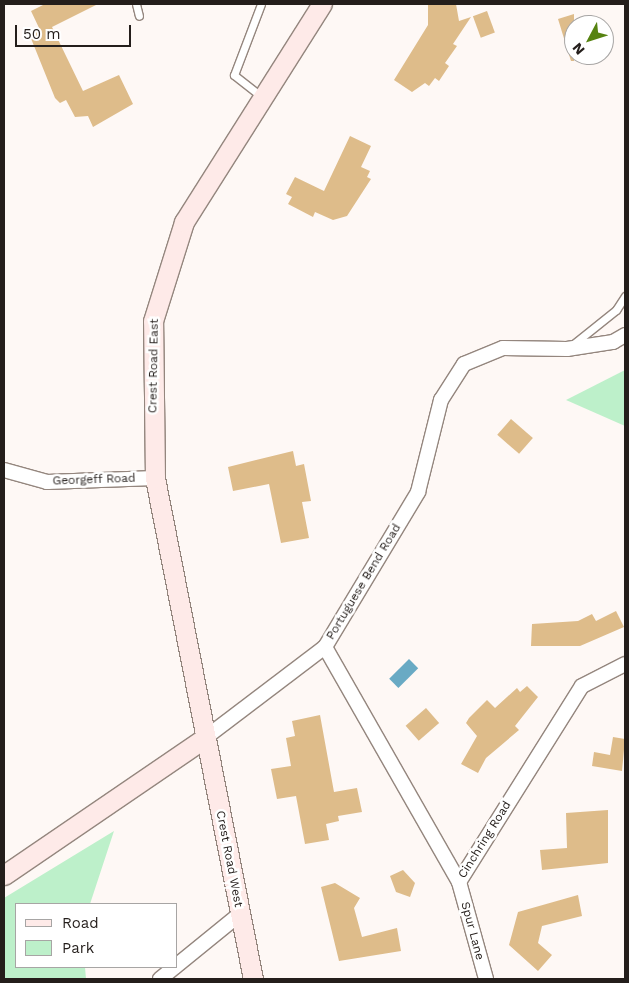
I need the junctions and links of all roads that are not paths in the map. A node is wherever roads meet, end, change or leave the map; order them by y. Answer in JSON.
{"nodes":[{"id":1,"x":136,"y":4,"type":"edge"},
{"id":2,"x":261,"y":4,"type":"edge"},
{"id":3,"x":322,"y":4,"type":"edge"},
{"id":4,"x":139,"y":16,"type":"dead end"},
{"id":5,"x":262,"y":98,"type":"junction"},
{"id":6,"x":625,"y":296,"type":"edge"},
{"id":7,"x":625,"y":335,"type":"edge"},
{"id":8,"x":568,"y":349,"type":"junction"},
{"id":9,"x":4,"y":470,"type":"edge"},
{"id":10,"x":155,"y":478,"type":"junction"},
{"id":11,"x":325,"y":647,"type":"junction"},
{"id":12,"x":625,"y":664,"type":"edge"},
{"id":13,"x":205,"y":738,"type":"junction"},
{"id":14,"x":4,"y":875,"type":"edge"},
{"id":15,"x":459,"y":882,"type":"junction"},
{"id":16,"x":240,"y":914,"type":"junction"},
{"id":17,"x":178,"y":964,"type":"edge"},
{"id":18,"x":174,"y":968,"type":"edge"},
{"id":19,"x":160,"y":979,"type":"edge"},
{"id":20,"x":253,"y":979,"type":"edge"},
{"id":21,"x":486,"y":979,"type":"edge"}],
"edges":[{"from":1,"to":4,"type":"lane"},
{"from":2,"to":5,"type":"lane"},
{"from":3,"to":5,"type":"street","name":"Crest Road East"},
{"from":5,"to":10,"type":"street","name":"Crest Road East"},
{"from":6,"to":8,"type":"lane"},
{"from":7,"to":8,"type":"street","name":"Portuguese Bend Road"},
{"from":8,"to":11,"type":"street","name":"Portuguese Bend Road"},
{"from":9,"to":10,"type":"street","name":"Georgeff Road"},
{"from":10,"to":13,"type":"street","name":"Crest Road East"},
{"from":11,"to":13,"type":"street","name":"Portuguese Bend Road"},
{"from":11,"to":15,"type":"street","name":"Cinchring Road"},
{"from":12,"to":15,"type":"street","name":"Cinchring Road"},
{"from":13,"to":14,"type":"street","name":"Portuguese Bend Road"},
{"from":13,"to":16,"type":"street","name":"Crest Road West"},
{"from":15,"to":21,"type":"street","name":"Spur Lane"},
{"from":16,"to":17,"type":"street"},
{"from":16,"to":20,"type":"street","name":"Crest Road West"},
{"from":18,"to":19,"type":"street"}]}
